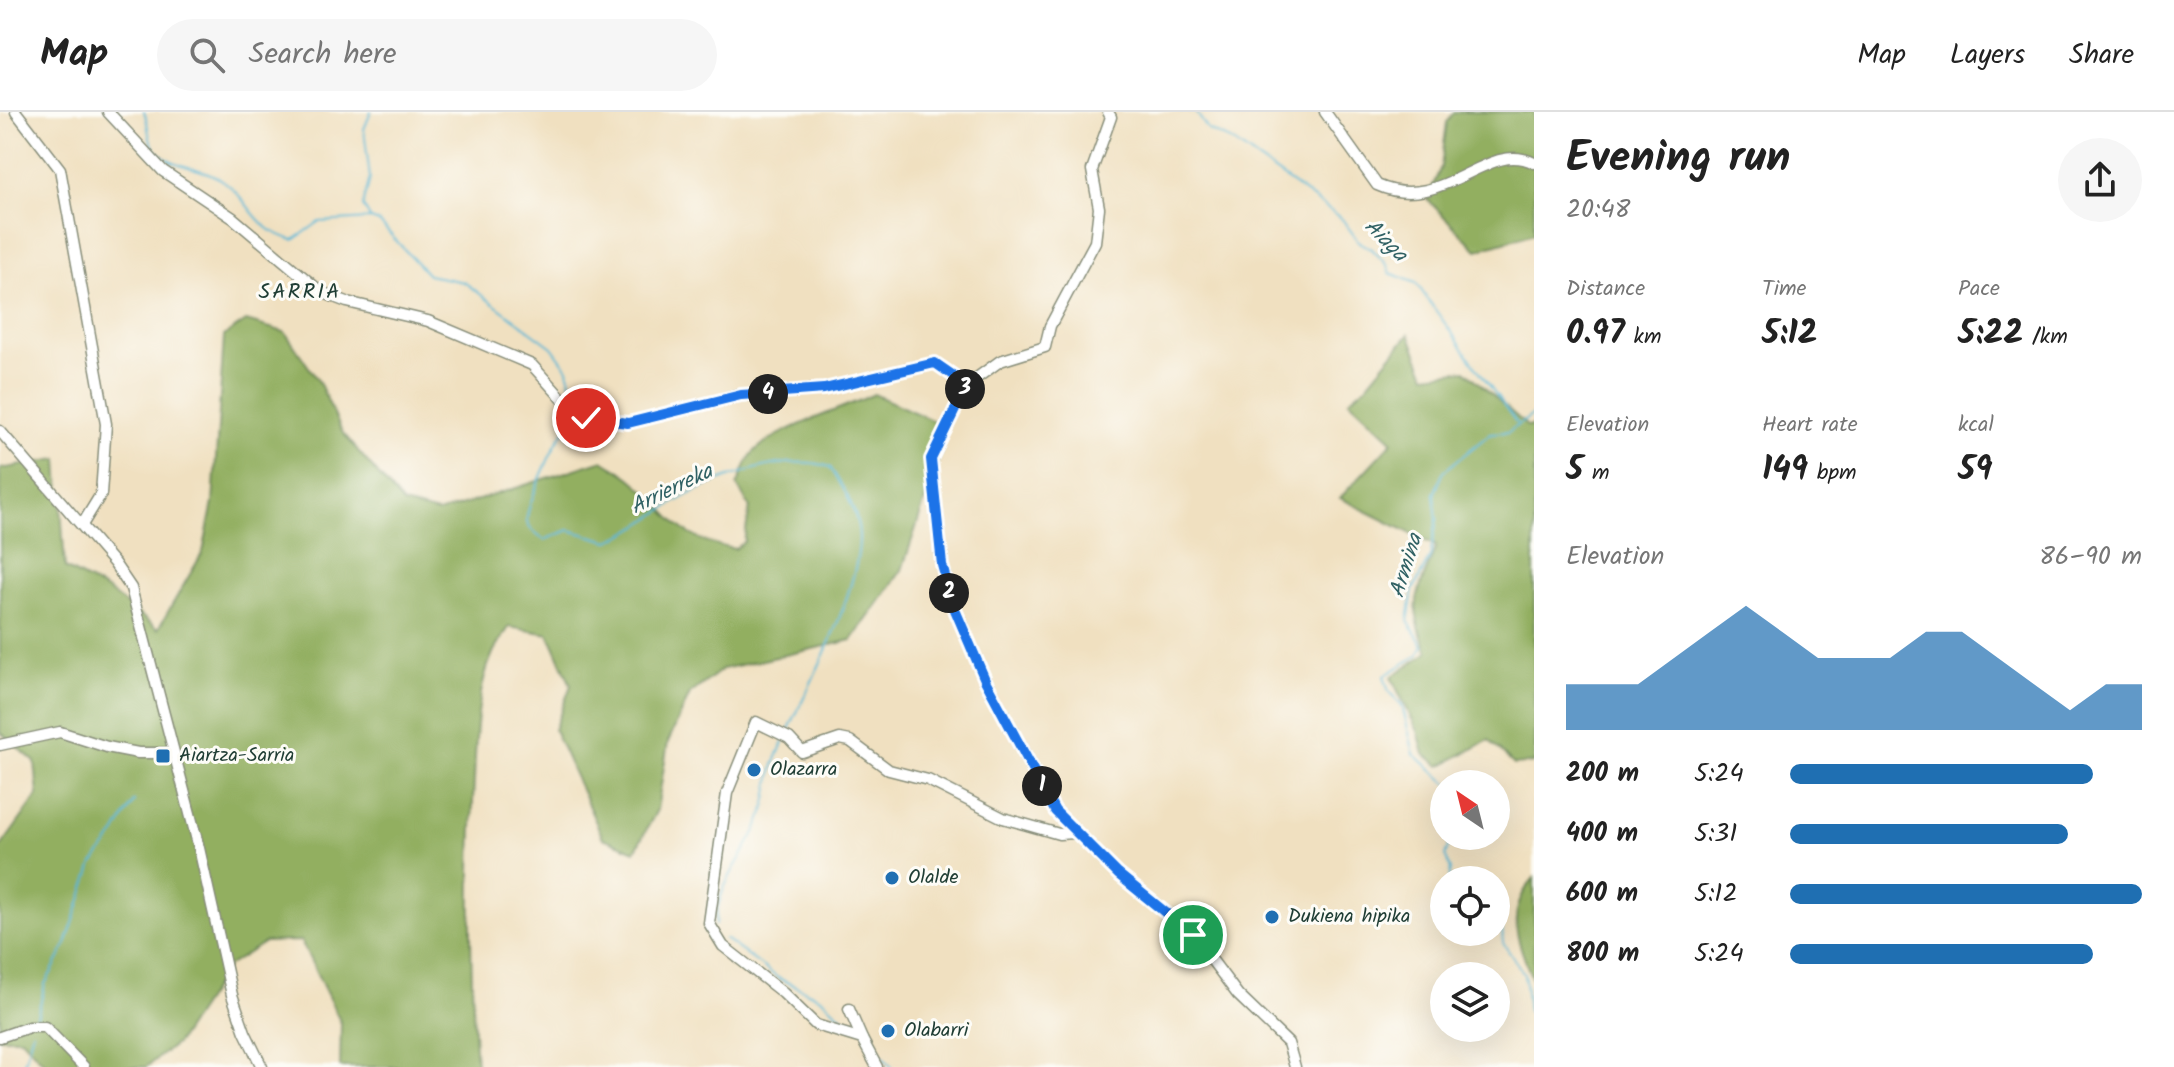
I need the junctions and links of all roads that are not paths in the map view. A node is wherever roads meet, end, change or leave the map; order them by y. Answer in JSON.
{"nodes":[{"id":1,"x":16,"y":112,"type":"edge"},
{"id":2,"x":108,"y":112,"type":"edge"},
{"id":3,"x":1108,"y":112,"type":"edge"},
{"id":4,"x":1325,"y":112,"type":"edge"},
{"id":5,"x":1534,"y":163,"type":"edge"},
{"id":6,"x":967,"y":385,"type":"junction"},
{"id":7,"x":0,"y":431,"type":"edge"},
{"id":8,"x":82,"y":525,"type":"junction"},
{"id":9,"x":0,"y":745,"type":"edge"},
{"id":10,"x":173,"y":753,"type":"junction"},
{"id":11,"x":1074,"y":833,"type":"junction"},
{"id":12,"x":849,"y":1009,"type":"dead end"},
{"id":13,"x":0,"y":1037,"type":"edge"},
{"id":14,"x":862,"y":1039,"type":"junction"},
{"id":15,"x":84,"y":1067,"type":"edge"},
{"id":16,"x":262,"y":1067,"type":"edge"},
{"id":17,"x":877,"y":1067,"type":"edge"},
{"id":18,"x":1295,"y":1067,"type":"edge"}],
"edges":[{"from":1,"to":8,"type":"street"},
{"from":2,"to":6,"type":"street"},
{"from":3,"to":6,"type":"street"},
{"from":4,"to":5,"type":"street"},
{"from":6,"to":11,"type":"street"},
{"from":7,"to":8,"type":"street"},
{"from":8,"to":10,"type":"street"},
{"from":9,"to":10,"type":"street"},
{"from":10,"to":16,"type":"street"},
{"from":11,"to":14,"type":"street"},
{"from":11,"to":18,"type":"street"},
{"from":12,"to":14,"type":"street"},
{"from":13,"to":15,"type":"street"},
{"from":14,"to":17,"type":"street"}]}
